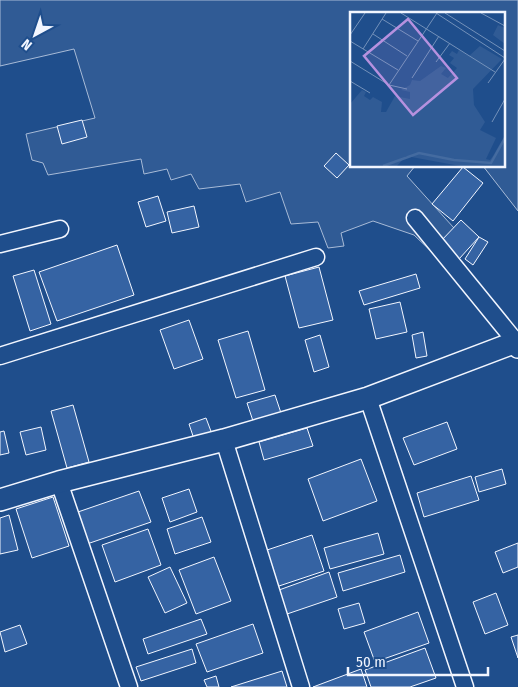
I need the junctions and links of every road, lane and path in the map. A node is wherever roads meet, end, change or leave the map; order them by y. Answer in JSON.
{"nodes":[{"id":1,"x":415,"y":218,"type":"dead end"},
{"id":2,"x":60,"y":229,"type":"dead end"},
{"id":3,"x":0,"y":244,"type":"edge"},
{"id":4,"x":316,"y":257,"type":"dead end"},
{"id":5,"x":517,"y":344,"type":"edge"},
{"id":6,"x":0,"y":356,"type":"edge"},
{"id":7,"x":368,"y":398,"type":"junction"},
{"id":8,"x":224,"y":440,"type":"junction"},
{"id":9,"x":59,"y":482,"type":"junction"},
{"id":10,"x":0,"y":500,"type":"edge"},
{"id":11,"x":129,"y":687,"type":"edge"},
{"id":12,"x":301,"y":687,"type":"edge"},
{"id":13,"x":465,"y":687,"type":"edge"}],
"edges":[{"from":1,"to":5,"type":"street"},
{"from":2,"to":3,"type":"street"},
{"from":4,"to":6,"type":"street"},
{"from":5,"to":7,"type":"street"},
{"from":7,"to":8,"type":"street"},
{"from":7,"to":13,"type":"street"},
{"from":8,"to":9,"type":"street"},
{"from":8,"to":12,"type":"street"},
{"from":9,"to":10,"type":"street"},
{"from":9,"to":11,"type":"street"}]}
